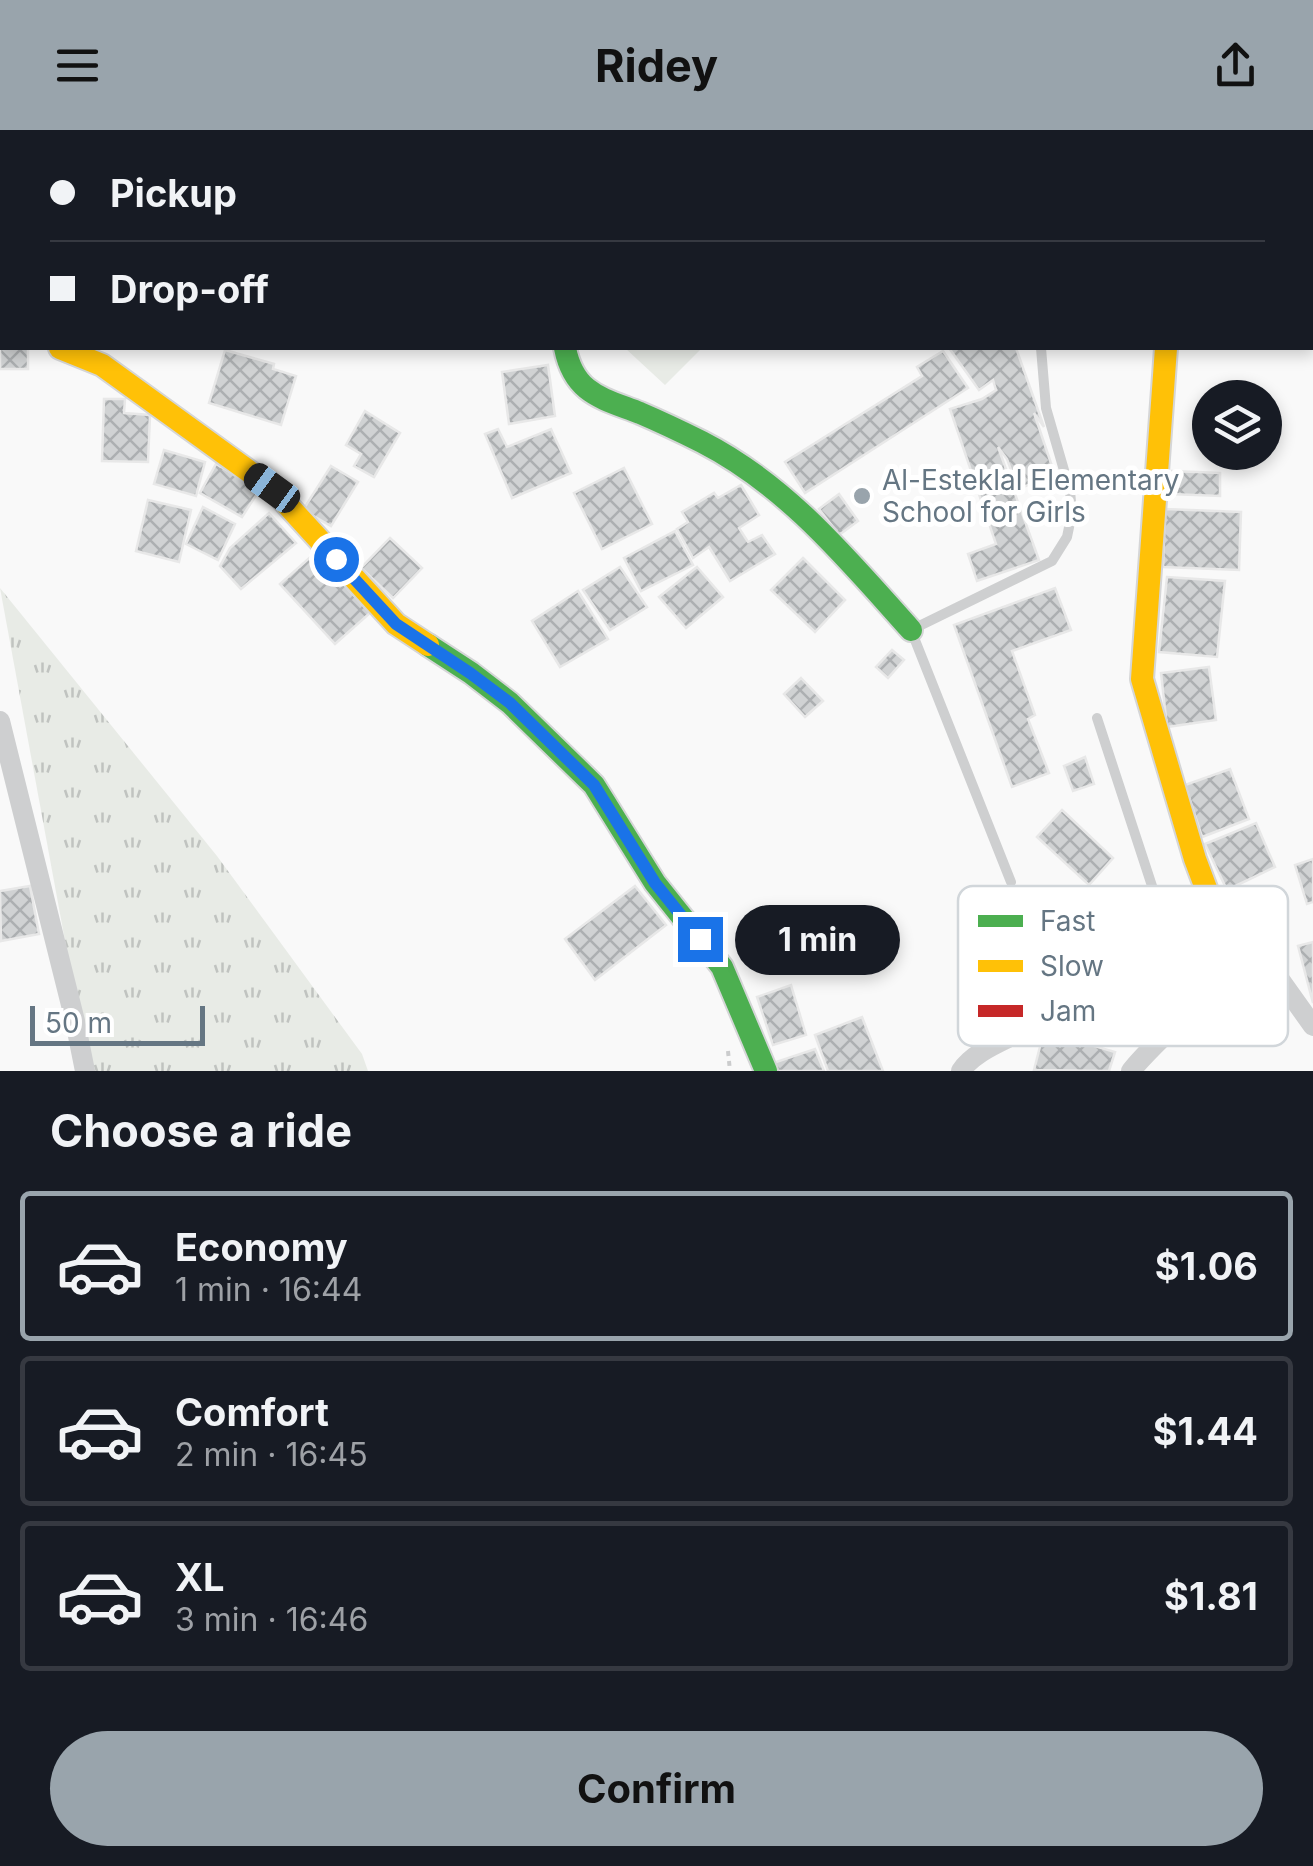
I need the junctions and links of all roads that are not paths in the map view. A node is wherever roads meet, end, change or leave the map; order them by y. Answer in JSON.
{"nodes":[{"id":1,"x":65,"y":350,"type":"edge"},
{"id":2,"x":565,"y":350,"type":"edge"},
{"id":3,"x":1040,"y":350,"type":"edge"},
{"id":4,"x":1166,"y":350,"type":"edge"},
{"id":5,"x":911,"y":630,"type":"junction"},
{"id":6,"x":1097,"y":718,"type":"dead end"},
{"id":7,"x":0,"y":721,"type":"edge"},
{"id":8,"x":1011,"y":882,"type":"dead end"},
{"id":9,"x":1152,"y":886,"type":"edge"},
{"id":10,"x":1206,"y":886,"type":"edge"},
{"id":11,"x":1288,"y":991,"type":"edge"},
{"id":12,"x":1313,"y":1026,"type":"edge"},
{"id":13,"x":994,"y":1046,"type":"edge"},
{"id":14,"x":1154,"y":1046,"type":"edge"},
{"id":15,"x":85,"y":1071,"type":"edge"},
{"id":16,"x":766,"y":1071,"type":"edge"},
{"id":17,"x":961,"y":1071,"type":"edge"},
{"id":18,"x":1131,"y":1071,"type":"edge"}],
"edges":[{"from":1,"to":16,"type":"street"},
{"from":2,"to":5,"type":"street"},
{"from":3,"to":5,"type":"lane"},
{"from":4,"to":10,"type":"street"},
{"from":5,"to":8,"type":"lane"},
{"from":6,"to":9,"type":"lane"},
{"from":7,"to":15,"type":"street"},
{"from":11,"to":12,"type":"street"},
{"from":13,"to":17,"type":"street"},
{"from":14,"to":18,"type":"street"}]}
